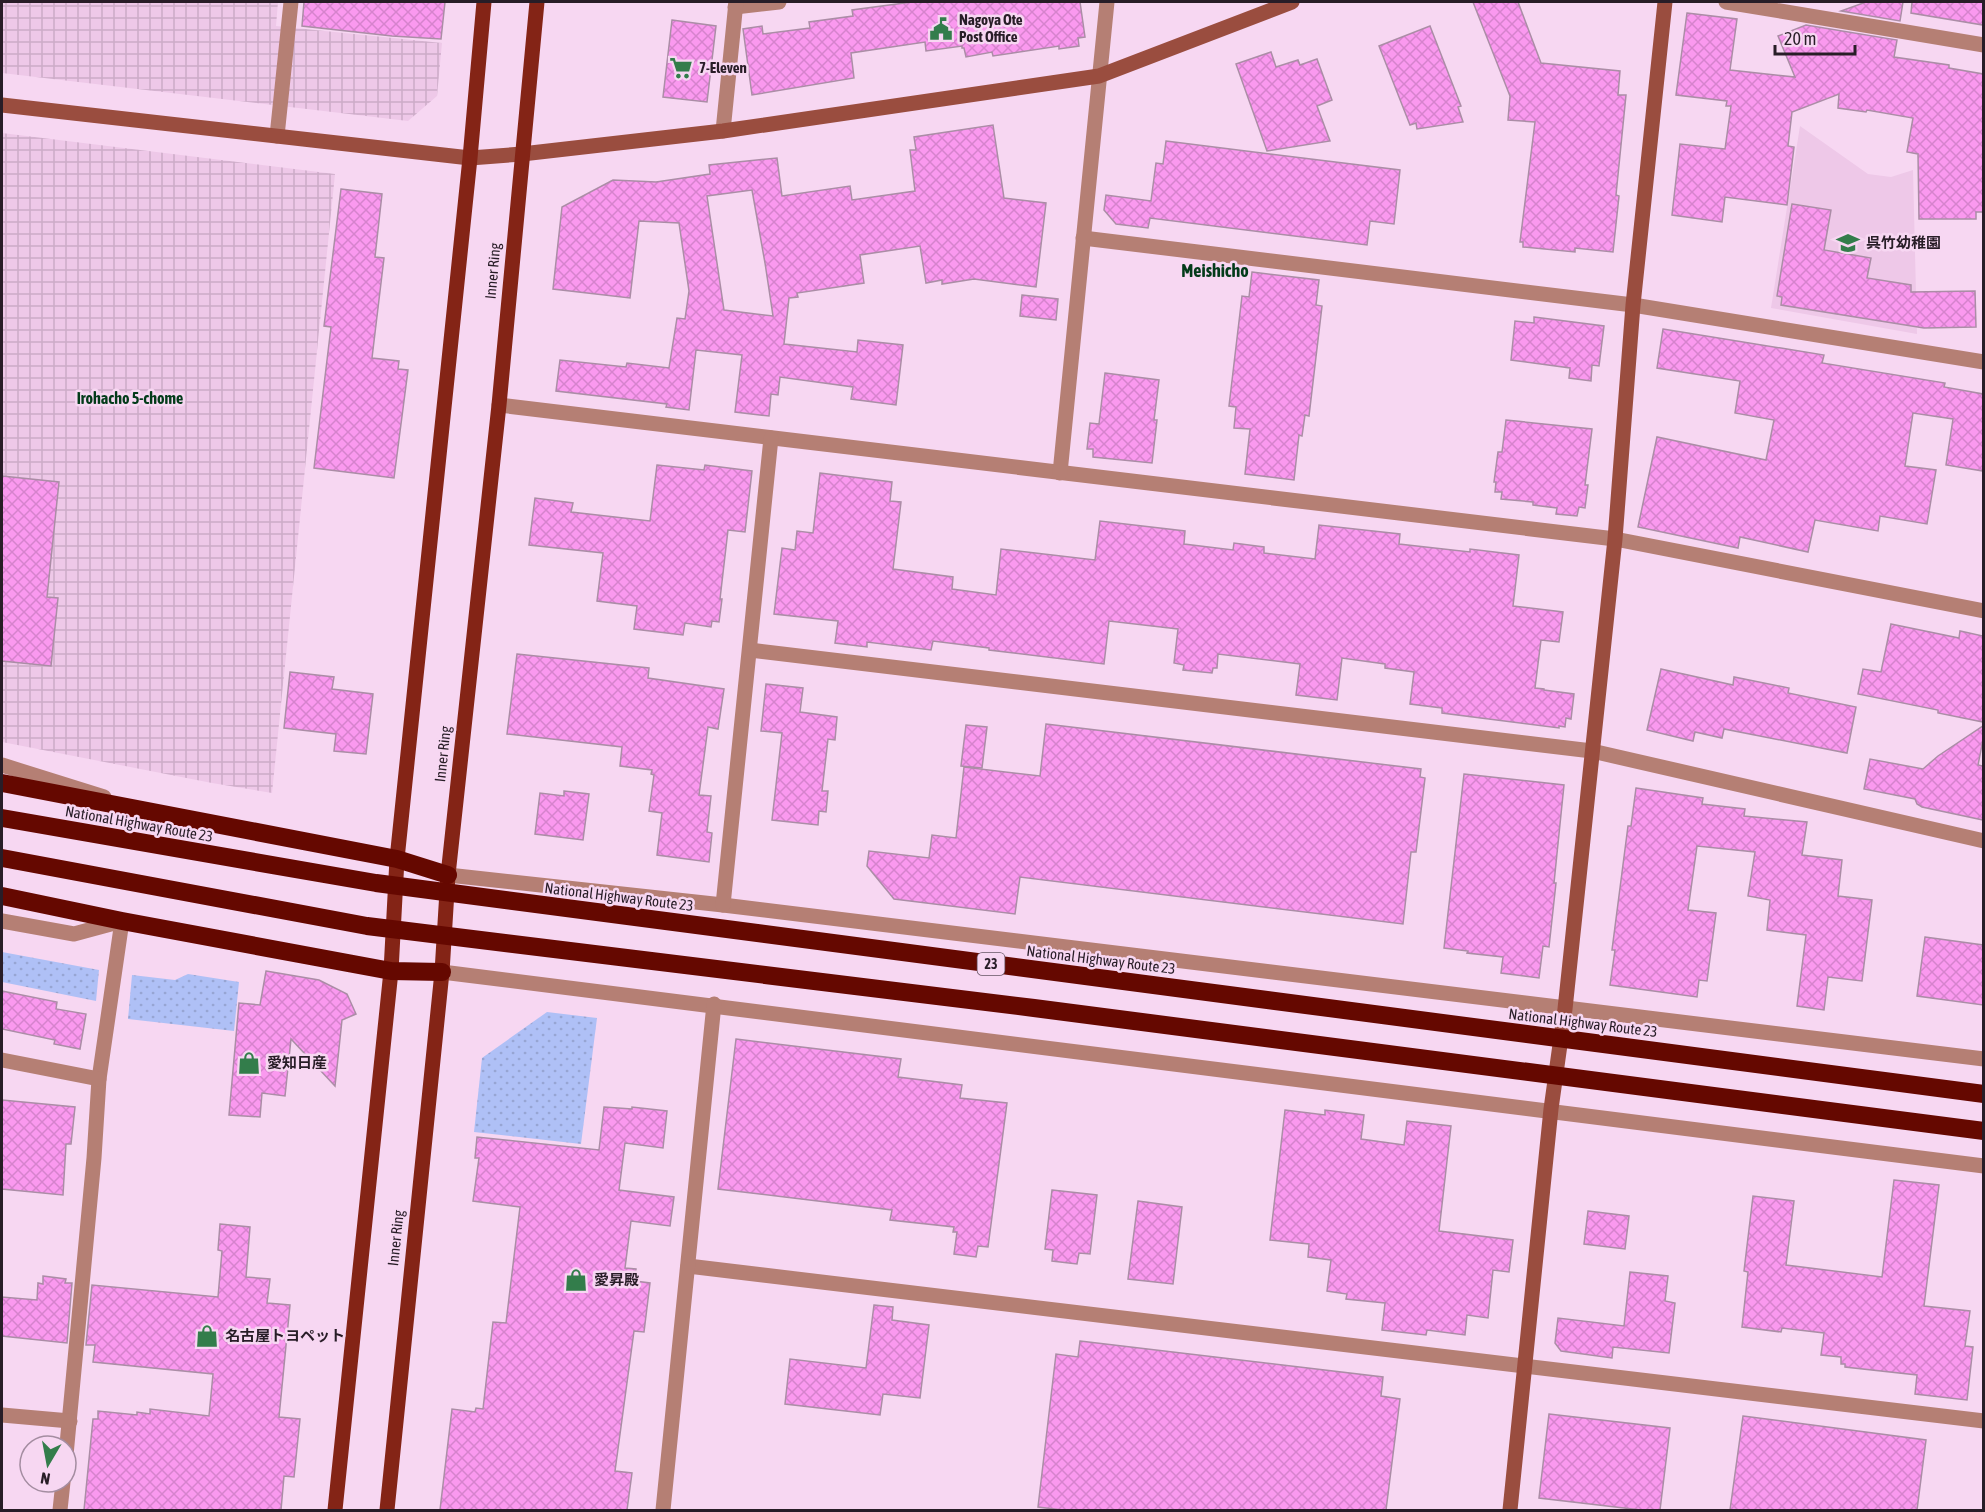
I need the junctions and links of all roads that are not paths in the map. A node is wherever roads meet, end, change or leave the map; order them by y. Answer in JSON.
{"nodes":[{"id":1,"x":291,"y":2,"type":"edge"},
{"id":2,"x":484,"y":2,"type":"edge"},
{"id":3,"x":537,"y":2,"type":"edge"},
{"id":4,"x":779,"y":2,"type":"edge"},
{"id":5,"x":1107,"y":2,"type":"edge"},
{"id":6,"x":1292,"y":2,"type":"edge"},
{"id":7,"x":1665,"y":2,"type":"edge"},
{"id":8,"x":1726,"y":2,"type":"edge"},
{"id":9,"x":735,"y":4,"type":"edge"},
{"id":10,"x":1983,"y":45,"type":"edge"},
{"id":11,"x":1099,"y":76,"type":"junction"},
{"id":12,"x":2,"y":105,"type":"edge"},
{"id":13,"x":723,"y":130,"type":"junction"},
{"id":14,"x":277,"y":136,"type":"junction"},
{"id":15,"x":522,"y":154,"type":"junction"},
{"id":16,"x":470,"y":158,"type":"junction"},
{"id":17,"x":1083,"y":238,"type":"junction"},
{"id":18,"x":1633,"y":305,"type":"junction"},
{"id":19,"x":1983,"y":363,"type":"edge"},
{"id":20,"x":499,"y":405,"type":"junction"},
{"id":21,"x":771,"y":438,"type":"junction"},
{"id":22,"x":1060,"y":473,"type":"junction"},
{"id":23,"x":1614,"y":539,"type":"junction"},
{"id":24,"x":1983,"y":611,"type":"edge"},
{"id":25,"x":750,"y":650,"type":"junction"},
{"id":26,"x":1592,"y":751,"type":"junction"},
{"id":27,"x":2,"y":765,"type":"edge"},
{"id":28,"x":2,"y":783,"type":"edge"},
{"id":29,"x":130,"y":807,"type":"junction"},
{"id":30,"x":2,"y":818,"type":"edge"},
{"id":31,"x":1983,"y":841,"type":"edge"},
{"id":32,"x":2,"y":858,"type":"edge"},
{"id":33,"x":397,"y":859,"type":"junction"},
{"id":34,"x":448,"y":875,"type":"junction"},
{"id":35,"x":2,"y":896,"type":"edge"},
{"id":36,"x":723,"y":905,"type":"junction"},
{"id":37,"x":2,"y":921,"type":"edge"},
{"id":38,"x":122,"y":921,"type":"junction"},
{"id":39,"x":391,"y":972,"type":"junction"},
{"id":40,"x":442,"y":972,"type":"junction"},
{"id":41,"x":714,"y":1004,"type":"junction"},
{"id":42,"x":1565,"y":1009,"type":"junction"},
{"id":43,"x":1983,"y":1059,"type":"edge"},
{"id":44,"x":2,"y":1060,"type":"edge"},
{"id":45,"x":99,"y":1079,"type":"junction"},
{"id":46,"x":1983,"y":1094,"type":"edge"},
{"id":47,"x":1551,"y":1109,"type":"junction"},
{"id":48,"x":1983,"y":1131,"type":"edge"},
{"id":49,"x":1983,"y":1166,"type":"edge"},
{"id":50,"x":688,"y":1266,"type":"junction"},
{"id":51,"x":1525,"y":1366,"type":"junction"},
{"id":52,"x":2,"y":1415,"type":"edge"},
{"id":53,"x":70,"y":1421,"type":"junction"},
{"id":54,"x":1983,"y":1421,"type":"edge"},
{"id":55,"x":68,"y":1434,"type":"edge"},
{"id":56,"x":62,"y":1494,"type":"edge"},
{"id":57,"x":60,"y":1510,"type":"edge"},
{"id":58,"x":335,"y":1510,"type":"edge"},
{"id":59,"x":387,"y":1510,"type":"edge"},
{"id":60,"x":663,"y":1510,"type":"edge"},
{"id":61,"x":1510,"y":1510,"type":"edge"}],
"edges":[{"from":1,"to":14,"type":"street"},
{"from":2,"to":16,"type":"main road"},
{"from":3,"to":15,"type":"main road","name":"Inner Ring"},
{"from":4,"to":9,"type":"street"},
{"from":5,"to":11,"type":"street"},
{"from":6,"to":11,"type":"street"},
{"from":7,"to":18,"type":"street"},
{"from":8,"to":10,"type":"street"},
{"from":9,"to":13,"type":"street"},
{"from":11,"to":13,"type":"street"},
{"from":11,"to":17,"type":"street"},
{"from":12,"to":14,"type":"street"},
{"from":13,"to":15,"type":"street"},
{"from":14,"to":16,"type":"street"},
{"from":15,"to":16,"type":"street"},
{"from":15,"to":20,"type":"main road","name":"Inner Ring"},
{"from":16,"to":33,"type":"main road"},
{"from":17,"to":18,"type":"street"},
{"from":17,"to":22,"type":"street"},
{"from":18,"to":19,"type":"street"},
{"from":18,"to":23,"type":"street"},
{"from":20,"to":21,"type":"street"},
{"from":20,"to":34,"type":"main road","name":"Inner Ring"},
{"from":21,"to":22,"type":"street"},
{"from":21,"to":25,"type":"street"},
{"from":22,"to":23,"type":"street"},
{"from":23,"to":24,"type":"street"},
{"from":23,"to":26,"type":"street"},
{"from":25,"to":26,"type":"street"},
{"from":25,"to":36,"type":"street"},
{"from":26,"to":31,"type":"street"},
{"from":26,"to":42,"type":"street"},
{"from":27,"to":29,"type":"street"},
{"from":28,"to":29,"type":"highway"},
{"from":29,"to":33,"type":"highway"},
{"from":30,"to":46,"type":"highway","name":"National Highway Route 23","number":"23","bridge":true},
{"from":32,"to":48,"type":"highway","bridge":true},
{"from":33,"to":34,"type":"highway"},
{"from":33,"to":39,"type":"main road"},
{"from":34,"to":36,"type":"street"},
{"from":34,"to":40,"type":"main road","name":"Inner Ring"},
{"from":35,"to":38,"type":"highway"},
{"from":36,"to":42,"type":"street"},
{"from":37,"to":38,"type":"street"},
{"from":38,"to":39,"type":"highway"},
{"from":38,"to":45,"type":"street"},
{"from":39,"to":40,"type":"highway"},
{"from":39,"to":58,"type":"main road"},
{"from":40,"to":41,"type":"street"},
{"from":40,"to":59,"type":"main road","name":"Inner Ring"},
{"from":41,"to":47,"type":"street"},
{"from":41,"to":50,"type":"street"},
{"from":42,"to":43,"type":"street"},
{"from":42,"to":47,"type":"street"},
{"from":44,"to":45,"type":"street"},
{"from":45,"to":53,"type":"street"},
{"from":47,"to":49,"type":"street"},
{"from":47,"to":51,"type":"street"},
{"from":50,"to":51,"type":"street"},
{"from":50,"to":60,"type":"street"},
{"from":51,"to":54,"type":"street"},
{"from":51,"to":61,"type":"street"},
{"from":52,"to":53,"type":"street"},
{"from":53,"to":55,"type":"street"},
{"from":56,"to":57,"type":"street"}]}
